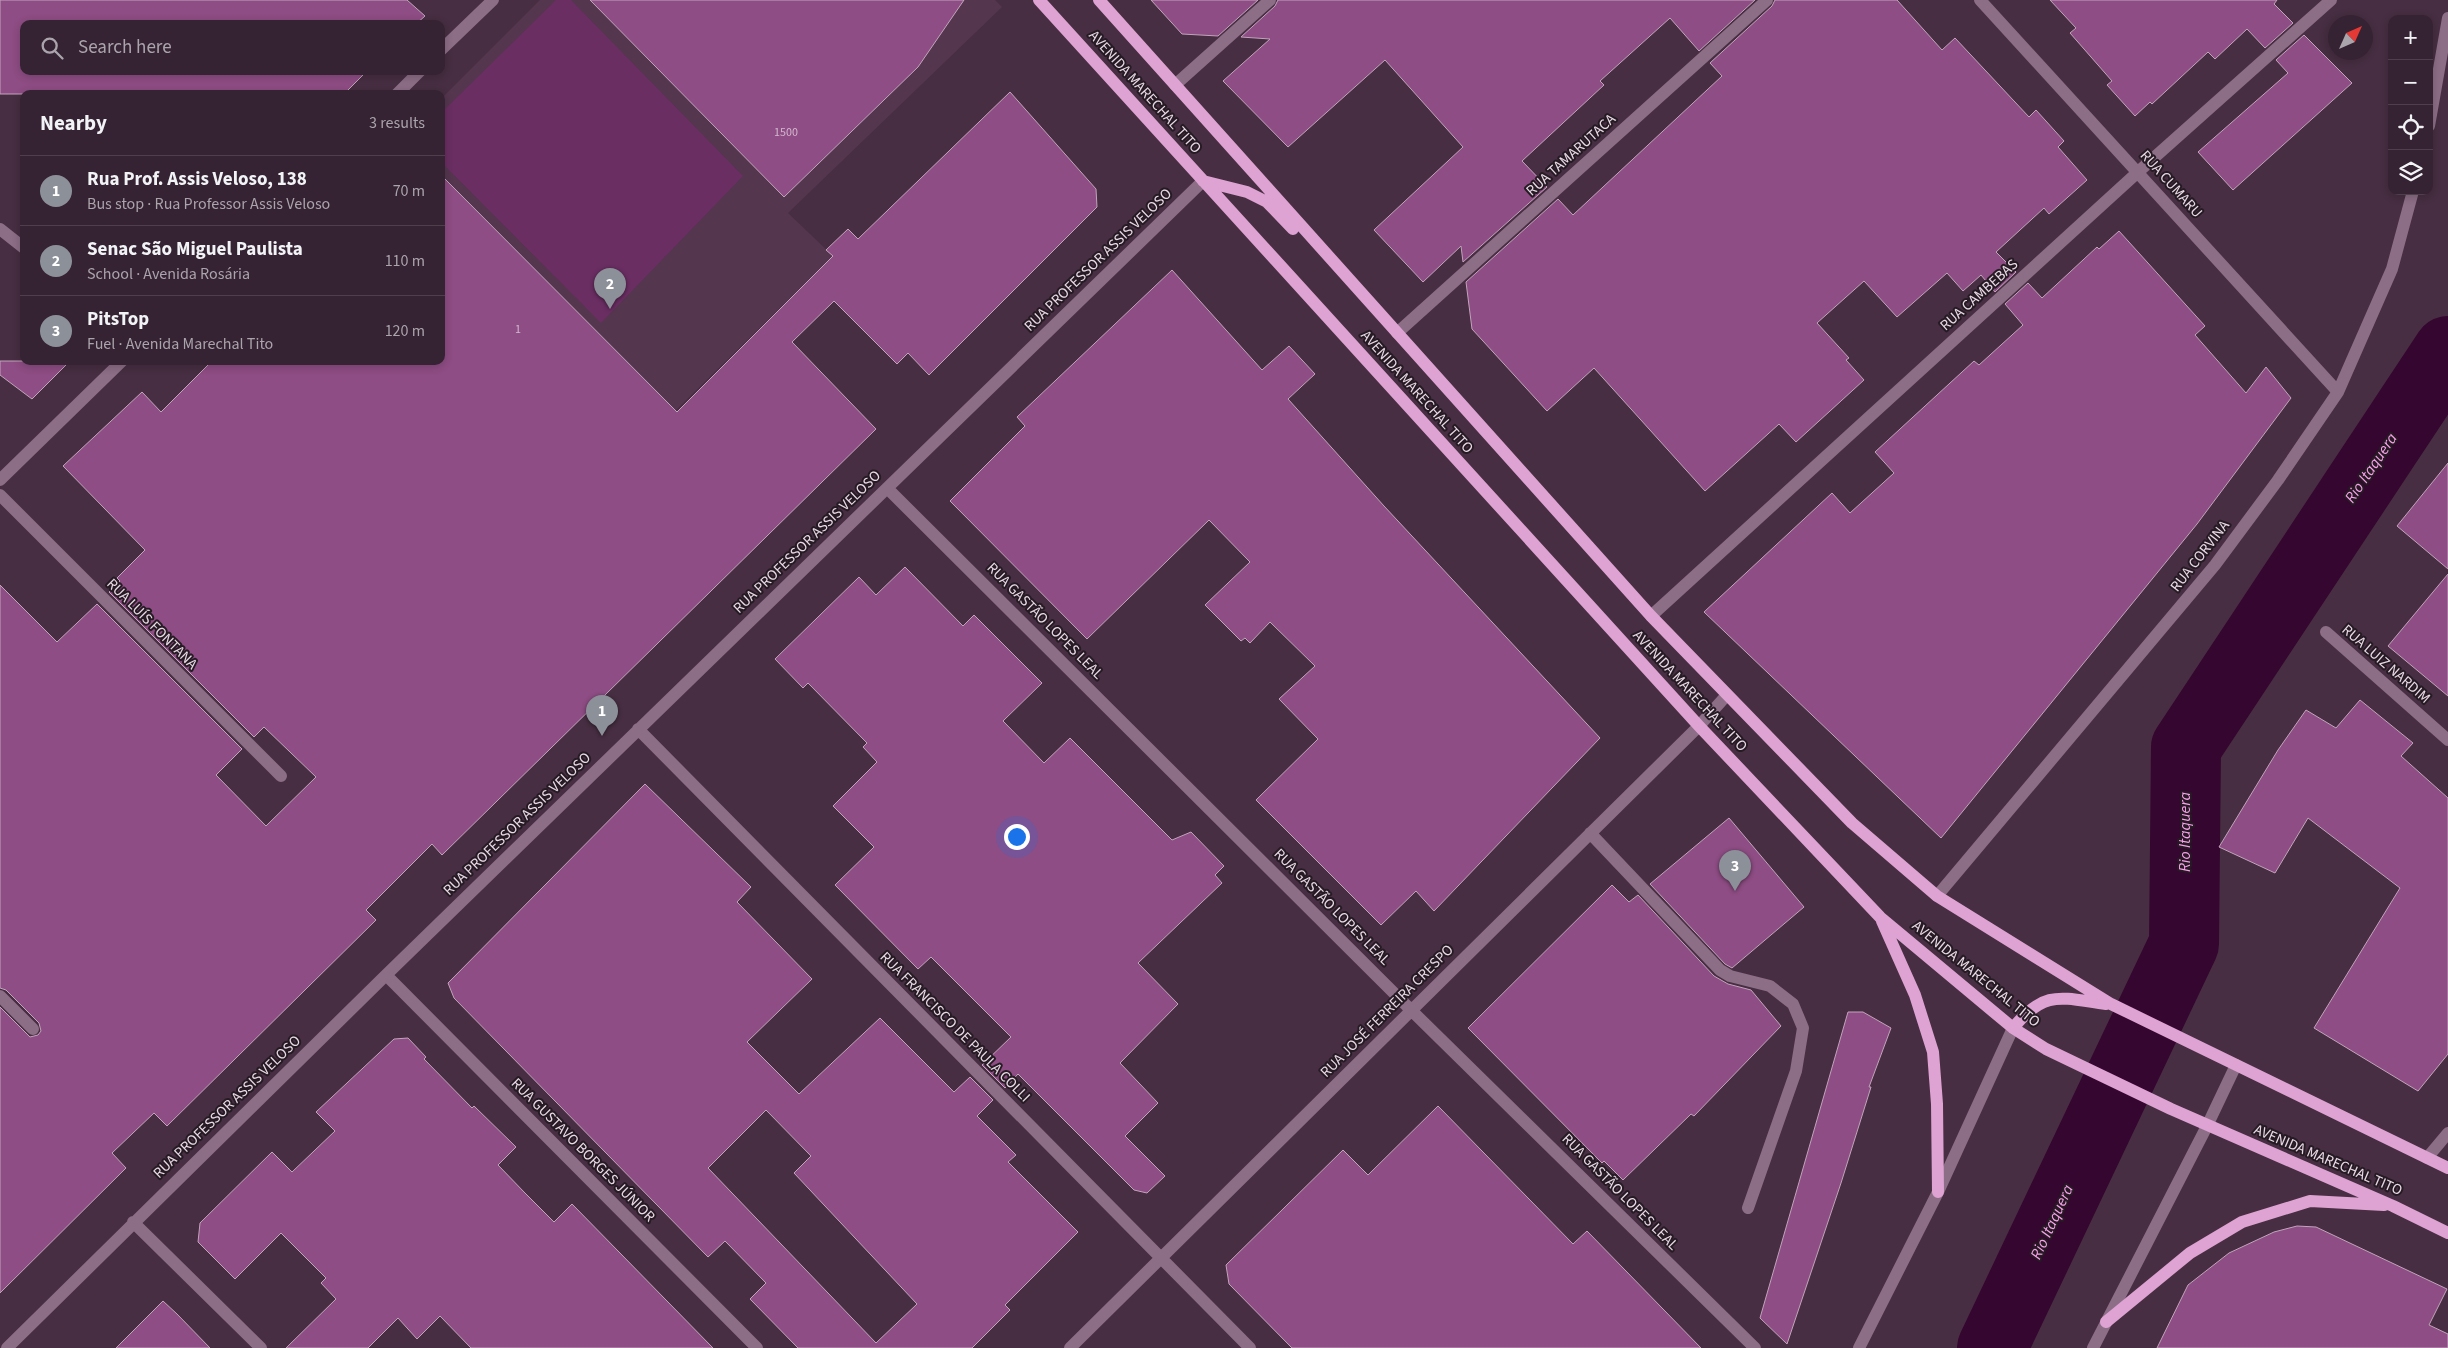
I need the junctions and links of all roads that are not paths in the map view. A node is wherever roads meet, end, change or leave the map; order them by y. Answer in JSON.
{"nodes":[{"id":1,"x":493,"y":0,"type":"edge"},
{"id":2,"x":1039,"y":0,"type":"edge"},
{"id":3,"x":1099,"y":0,"type":"edge"},
{"id":4,"x":1270,"y":0,"type":"edge"},
{"id":5,"x":1767,"y":0,"type":"edge"},
{"id":6,"x":1980,"y":0,"type":"edge"},
{"id":7,"x":2331,"y":0,"type":"edge"},
{"id":8,"x":2448,"y":18,"type":"edge"},
{"id":9,"x":445,"y":46,"type":"edge"},
{"id":10,"x":416,"y":75,"type":"edge"},
{"id":11,"x":1175,"y":85,"type":"junction"},
{"id":12,"x":401,"y":90,"type":"edge"},
{"id":13,"x":2433,"y":105,"type":"edge"},
{"id":14,"x":2138,"y":172,"type":"junction"},
{"id":15,"x":1203,"y":181,"type":"junction"},
{"id":16,"x":2412,"y":195,"type":"edge"},
{"id":17,"x":0,"y":229,"type":"edge"},
{"id":18,"x":1317,"y":244,"type":"junction"},
{"id":19,"x":20,"y":245,"type":"edge"},
{"id":20,"x":1397,"y":333,"type":"junction"},
{"id":21,"x":118,"y":365,"type":"edge"},
{"id":22,"x":2338,"y":392,"type":"junction"},
{"id":23,"x":0,"y":480,"type":"edge"},
{"id":24,"x":887,"y":488,"type":"junction"},
{"id":25,"x":0,"y":495,"type":"edge"},
{"id":26,"x":1650,"y":616,"type":"junction"},
{"id":27,"x":2326,"y":632,"type":"dead end"},
{"id":28,"x":1726,"y":696,"type":"junction"},
{"id":29,"x":1699,"y":726,"type":"junction"},
{"id":30,"x":638,"y":729,"type":"junction"},
{"id":31,"x":2448,"y":740,"type":"edge"},
{"id":32,"x":281,"y":776,"type":"dead end"},
{"id":33,"x":1590,"y":834,"type":"junction"},
{"id":34,"x":1937,"y":896,"type":"junction"},
{"id":35,"x":1880,"y":917,"type":"junction"},
{"id":36,"x":386,"y":974,"type":"junction"},
{"id":37,"x":0,"y":996,"type":"edge"},
{"id":38,"x":2111,"y":1004,"type":"junction"},
{"id":39,"x":1411,"y":1010,"type":"junction"},
{"id":40,"x":2013,"y":1028,"type":"junction"},
{"id":41,"x":33,"y":1029,"type":"dead end"},
{"id":42,"x":2236,"y":1065,"type":"junction"},
{"id":43,"x":2208,"y":1126,"type":"junction"},
{"id":44,"x":2448,"y":1133,"type":"edge"},
{"id":45,"x":2427,"y":1158,"type":"junction"},
{"id":46,"x":2448,"y":1168,"type":"edge"},
{"id":47,"x":1938,"y":1192,"type":"junction"},
{"id":48,"x":2393,"y":1206,"type":"junction"},
{"id":49,"x":1748,"y":1208,"type":"dead end"},
{"id":50,"x":133,"y":1222,"type":"junction"},
{"id":51,"x":2448,"y":1233,"type":"edge"},
{"id":52,"x":1161,"y":1258,"type":"junction"},
{"id":53,"x":2106,"y":1322,"type":"junction"},
{"id":54,"x":7,"y":1348,"type":"edge"},
{"id":55,"x":261,"y":1348,"type":"edge"},
{"id":56,"x":758,"y":1348,"type":"edge"},
{"id":57,"x":1070,"y":1348,"type":"edge"},
{"id":58,"x":1250,"y":1348,"type":"edge"},
{"id":59,"x":1755,"y":1348,"type":"edge"},
{"id":60,"x":1858,"y":1348,"type":"edge"},
{"id":61,"x":2093,"y":1348,"type":"edge"}],
"edges":[{"from":1,"to":9,"type":"street"},
{"from":2,"to":15,"type":"main road","name":"AVENIDA MARECHAL TITO"},
{"from":3,"to":11,"type":"main road","name":"AVENIDA MARECHAL TITO"},
{"from":4,"to":11,"type":"street"},
{"from":5,"to":20,"type":"street","name":"RUA TAMARUTACA"},
{"from":6,"to":14,"type":"street","name":"RUA CUMARU"},
{"from":7,"to":14,"type":"street","name":"RUA CAMBEBAS"},
{"from":8,"to":13,"type":"street"},
{"from":10,"to":12,"type":"street"},
{"from":11,"to":18,"type":"main road","name":"AVENIDA MARECHAL TITO"},
{"from":14,"to":22,"type":"street","name":"RUA CUMARU"},
{"from":14,"to":26,"type":"street","name":"RUA CAMBEBAS"},
{"from":15,"to":18,"type":"main road"},
{"from":15,"to":24,"type":"street","name":"RUA PROFESSOR ASSIS VELOSO"},
{"from":15,"to":29,"type":"main road","name":"AVENIDA MARECHAL TITO"},
{"from":16,"to":22,"type":"street","name":"RUA CORVINA"},
{"from":17,"to":19,"type":"street"},
{"from":18,"to":20,"type":"main road","name":"AVENIDA MARECHAL TITO"},
{"from":20,"to":26,"type":"main road","name":"AVENIDA MARECHAL TITO"},
{"from":21,"to":23,"type":"street"},
{"from":22,"to":34,"type":"street","name":"RUA CORVINA"},
{"from":24,"to":30,"type":"street","name":"RUA PROFESSOR ASSIS VELOSO"},
{"from":24,"to":39,"type":"street","name":"RUA GASTÃO LOPES LEAL"},
{"from":25,"to":32,"type":"street","name":"RUA LUÍS FONTANA"},
{"from":26,"to":28,"type":"main road","name":"AVENIDA MARECHAL TITO"},
{"from":27,"to":31,"type":"street","name":"RUA LUIZ NARDIM"},
{"from":28,"to":29,"type":"street","name":"RUA JOSÉ FERREIRA CRESPO"},
{"from":28,"to":34,"type":"main road","name":"AVENIDA MARECHAL TITO"},
{"from":29,"to":33,"type":"street","name":"RUA JOSÉ FERREIRA CRESPO"},
{"from":29,"to":35,"type":"main road","name":"AVENIDA MARECHAL TITO"},
{"from":30,"to":36,"type":"street","name":"RUA PROFESSOR ASSIS VELOSO"},
{"from":30,"to":52,"type":"street","name":"RUA FRANCISCO DE PAULA COLLI"},
{"from":33,"to":39,"type":"street","name":"RUA JOSÉ FERREIRA CRESPO"},
{"from":33,"to":49,"type":"street"},
{"from":34,"to":38,"type":"main road","name":"AVENIDA MARECHAL TITO"},
{"from":35,"to":40,"type":"main road","name":"AVENIDA MARECHAL TITO"},
{"from":35,"to":47,"type":"main road"},
{"from":36,"to":50,"type":"street","name":"RUA PROFESSOR ASSIS VELOSO"},
{"from":36,"to":56,"type":"street","name":"RUA GUSTAVO BORGES JÚNIOR"},
{"from":37,"to":41,"type":"street"},
{"from":38,"to":40,"type":"main road"},
{"from":38,"to":42,"type":"main road","name":"AVENIDA MARECHAL TITO"},
{"from":39,"to":52,"type":"street","name":"RUA JOSÉ FERREIRA CRESPO"},
{"from":39,"to":59,"type":"street","name":"RUA GASTÃO LOPES LEAL"},
{"from":40,"to":43,"type":"main road","name":"AVENIDA MARECHAL TITO"},
{"from":40,"to":47,"type":"street"},
{"from":42,"to":43,"type":"street"},
{"from":42,"to":45,"type":"main road","name":"AVENIDA MARECHAL TITO"},
{"from":43,"to":48,"type":"main road","name":"AVENIDA MARECHAL TITO"},
{"from":43,"to":53,"type":"street"},
{"from":44,"to":45,"type":"street"},
{"from":45,"to":46,"type":"main road","name":"AVENIDA MARECHAL TITO"},
{"from":47,"to":60,"type":"street"},
{"from":48,"to":51,"type":"main road","name":"AVENIDA MARECHAL TITO"},
{"from":48,"to":53,"type":"main road"},
{"from":50,"to":54,"type":"street","name":"RUA PROFESSOR ASSIS VELOSO"},
{"from":50,"to":55,"type":"street"},
{"from":52,"to":57,"type":"street","name":"RUA JOSÉ FERREIRA CRESPO"},
{"from":52,"to":58,"type":"street","name":"RUA FRANCISCO DE PAULA COLLI"},
{"from":53,"to":61,"type":"street"}]}
